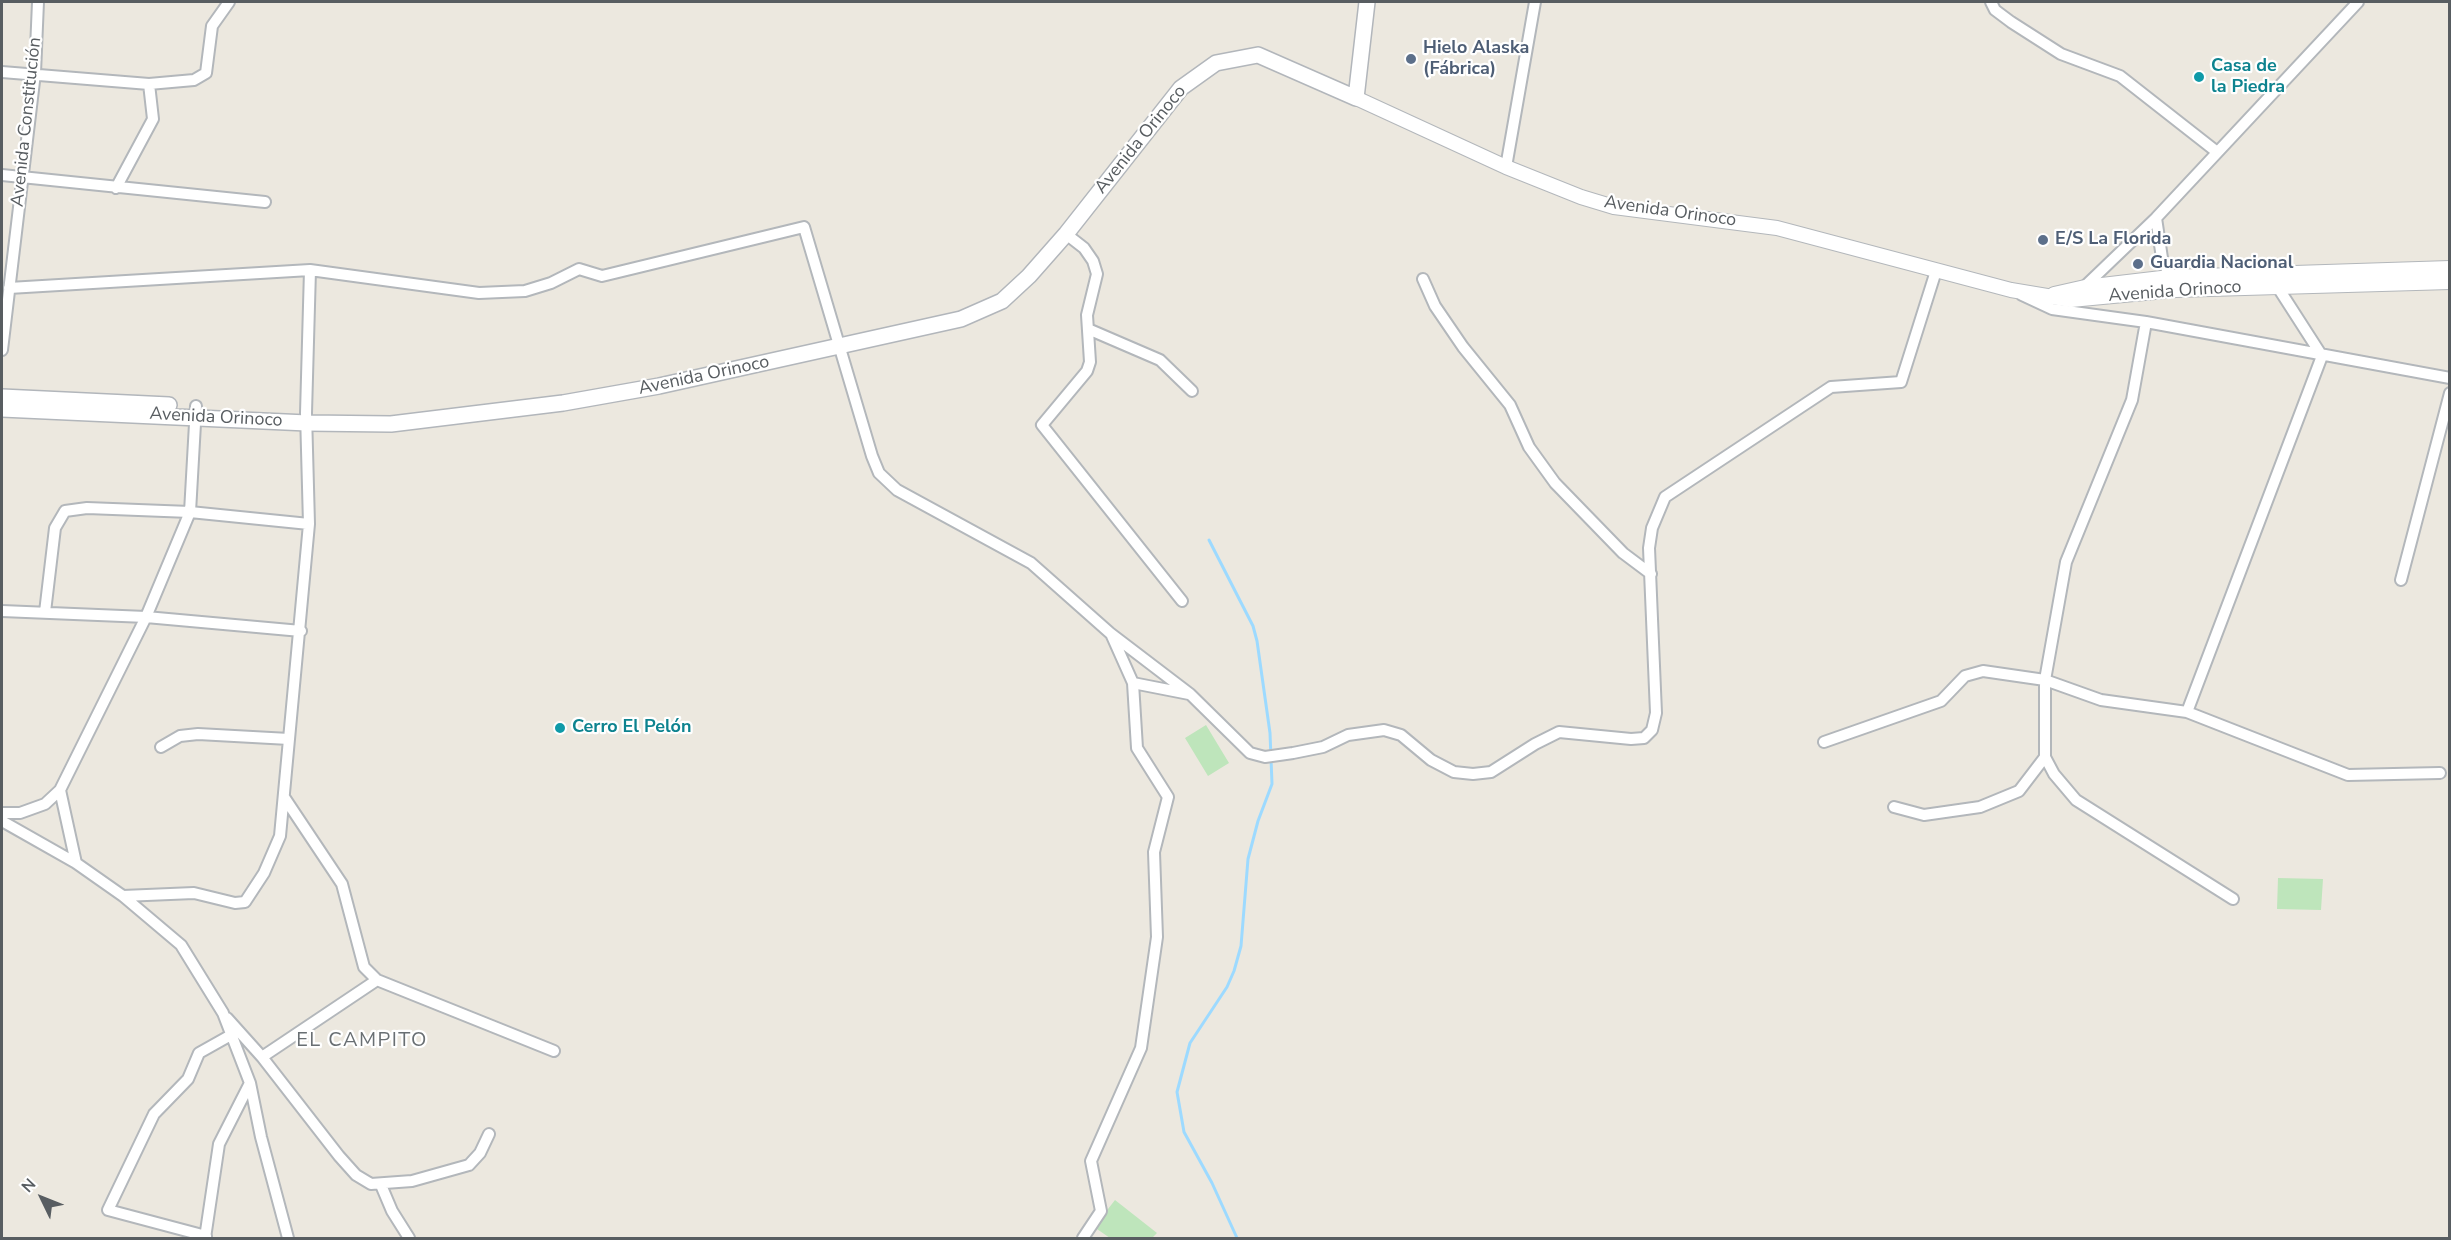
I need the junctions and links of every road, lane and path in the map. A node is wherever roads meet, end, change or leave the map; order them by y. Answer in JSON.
{"nodes":[{"id":1,"x":38,"y":2,"type":"edge"},
{"id":2,"x":229,"y":2,"type":"edge"},
{"id":3,"x":1367,"y":2,"type":"edge"},
{"id":4,"x":1535,"y":2,"type":"edge"},
{"id":5,"x":1991,"y":2,"type":"edge"},
{"id":6,"x":2358,"y":2,"type":"edge"},
{"id":7,"x":2,"y":72,"type":"edge"},
{"id":8,"x":35,"y":73,"type":"junction"},
{"id":9,"x":149,"y":84,"type":"junction"},
{"id":10,"x":1356,"y":98,"type":"junction"},
{"id":11,"x":2217,"y":152,"type":"junction"},
{"id":12,"x":1506,"y":167,"type":"junction"},
{"id":13,"x":2,"y":174,"type":"edge"},
{"id":14,"x":23,"y":176,"type":"junction"},
{"id":15,"x":116,"y":188,"type":"junction"},
{"id":16,"x":265,"y":202,"type":"dead end"},
{"id":17,"x":2156,"y":218,"type":"junction"},
{"id":18,"x":1066,"y":234,"type":"junction"},
{"id":19,"x":2450,"y":268,"type":"edge"},
{"id":20,"x":310,"y":270,"type":"junction"},
{"id":21,"x":1936,"y":271,"type":"junction"},
{"id":22,"x":2170,"y":277,"type":"junction"},
{"id":23,"x":1423,"y":279,"type":"dead end"},
{"id":24,"x":2450,"y":282,"type":"edge"},
{"id":25,"x":2277,"y":286,"type":"junction"},
{"id":26,"x":2085,"y":287,"type":"junction"},
{"id":27,"x":9,"y":288,"type":"junction"},
{"id":28,"x":2011,"y":290,"type":"junction"},
{"id":29,"x":2176,"y":290,"type":"junction"},
{"id":30,"x":2046,"y":296,"type":"junction"},
{"id":31,"x":2071,"y":300,"type":"junction"},
{"id":32,"x":4,"y":321,"type":"edge"},
{"id":33,"x":2146,"y":322,"type":"junction"},
{"id":34,"x":1088,"y":329,"type":"junction"},
{"id":35,"x":839,"y":347,"type":"junction"},
{"id":36,"x":2,"y":350,"type":"edge"},
{"id":37,"x":2322,"y":356,"type":"junction"},
{"id":38,"x":2450,"y":378,"type":"edge"},
{"id":39,"x":1192,"y":391,"type":"dead end"},
{"id":40,"x":2450,"y":393,"type":"edge"},
{"id":41,"x":2,"y":397,"type":"edge"},
{"id":42,"x":2,"y":409,"type":"edge"},
{"id":43,"x":196,"y":411,"type":"junction"},
{"id":44,"x":307,"y":418,"type":"junction"},
{"id":45,"x":190,"y":512,"type":"junction"},
{"id":46,"x":309,"y":524,"type":"junction"},
{"id":47,"x":1651,"y":574,"type":"junction"},
{"id":48,"x":2401,"y":580,"type":"dead end"},
{"id":49,"x":1182,"y":601,"type":"dead end"},
{"id":50,"x":2,"y":611,"type":"edge"},
{"id":51,"x":45,"y":612,"type":"junction"},
{"id":52,"x":146,"y":617,"type":"junction"},
{"id":53,"x":301,"y":631,"type":"junction"},
{"id":54,"x":1110,"y":633,"type":"junction"},
{"id":55,"x":2045,"y":680,"type":"junction"},
{"id":56,"x":1133,"y":683,"type":"junction"},
{"id":57,"x":1190,"y":694,"type":"junction"},
{"id":58,"x":2187,"y":712,"type":"junction"},
{"id":59,"x":289,"y":739,"type":"junction"},
{"id":60,"x":1824,"y":742,"type":"dead end"},
{"id":61,"x":161,"y":747,"type":"dead end"},
{"id":62,"x":2045,"y":757,"type":"junction"},
{"id":63,"x":2440,"y":773,"type":"dead end"},
{"id":64,"x":60,"y":790,"type":"junction"},
{"id":65,"x":284,"y":797,"type":"junction"},
{"id":66,"x":1894,"y":807,"type":"dead end"},
{"id":67,"x":2,"y":813,"type":"edge"},
{"id":68,"x":2,"y":821,"type":"edge"},
{"id":69,"x":76,"y":863,"type":"junction"},
{"id":70,"x":123,"y":896,"type":"junction"},
{"id":71,"x":2233,"y":899,"type":"dead end"},
{"id":72,"x":377,"y":980,"type":"junction"},
{"id":73,"x":222,"y":1013,"type":"junction"},
{"id":74,"x":231,"y":1035,"type":"junction"},
{"id":75,"x":554,"y":1051,"type":"dead end"},
{"id":76,"x":262,"y":1057,"type":"junction"},
{"id":77,"x":250,"y":1083,"type":"junction"},
{"id":78,"x":489,"y":1134,"type":"dead end"},
{"id":79,"x":381,"y":1185,"type":"junction"},
{"id":80,"x":205,"y":1237,"type":"edge"},
{"id":81,"x":288,"y":1239,"type":"edge"},
{"id":82,"x":409,"y":1239,"type":"edge"},
{"id":83,"x":1083,"y":1239,"type":"edge"}],
"edges":[{"from":1,"to":8,"type":"street","name":"Avenida Constitución"},
{"from":2,"to":9,"type":"street"},
{"from":3,"to":10,"type":"main road"},
{"from":4,"to":12,"type":"street"},
{"from":5,"to":11,"type":"street"},
{"from":6,"to":11,"type":"street"},
{"from":7,"to":8,"type":"street"},
{"from":8,"to":9,"type":"street"},
{"from":8,"to":14,"type":"street","name":"Avenida Constitución"},
{"from":9,"to":15,"type":"street"},
{"from":10,"to":12,"type":"street","name":"Avenida Orinoco"},
{"from":10,"to":18,"type":"main road","name":"Avenida Orinoco"},
{"from":11,"to":17,"type":"street"},
{"from":12,"to":21,"type":"street","name":"Avenida Orinoco"},
{"from":13,"to":14,"type":"street"},
{"from":14,"to":15,"type":"street"},
{"from":14,"to":27,"type":"street","name":"Avenida Constitución"},
{"from":15,"to":16,"type":"street"},
{"from":17,"to":22,"type":"street"},
{"from":17,"to":26,"type":"street"},
{"from":18,"to":34,"type":"street"},
{"from":18,"to":35,"type":"main road","name":"Avenida Orinoco"},
{"from":19,"to":22,"type":"street","name":"Avenida Orinoco"},
{"from":20,"to":27,"type":"street"},
{"from":20,"to":35,"type":"street"},
{"from":20,"to":44,"type":"street"},
{"from":21,"to":28,"type":"street","name":"Avenida Orinoco"},
{"from":21,"to":47,"type":"street"},
{"from":22,"to":26,"type":"street","name":"Avenida Orinoco"},
{"from":22,"to":29,"type":"street"},
{"from":23,"to":47,"type":"street"},
{"from":24,"to":25,"type":"street","name":"Avenida Orinoco"},
{"from":25,"to":29,"type":"street","name":"Avenida Orinoco"},
{"from":25,"to":37,"type":"street"},
{"from":26,"to":30,"type":"street","name":"Avenida Orinoco"},
{"from":26,"to":31,"type":"street"},
{"from":27,"to":32,"type":"street","name":"Avenida Constitución"},
{"from":28,"to":30,"type":"street","name":"Avenida Orinoco"},
{"from":28,"to":33,"type":"street"},
{"from":29,"to":31,"type":"street","name":"Avenida Orinoco"},
{"from":30,"to":31,"type":"street","name":"Avenida Orinoco"},
{"from":32,"to":36,"type":"street","name":"Avenida Constitución"},
{"from":33,"to":37,"type":"street"},
{"from":33,"to":55,"type":"street"},
{"from":34,"to":39,"type":"street"},
{"from":34,"to":49,"type":"street"},
{"from":35,"to":44,"type":"main road","name":"Avenida Orinoco"},
{"from":35,"to":54,"type":"street"},
{"from":37,"to":38,"type":"street"},
{"from":37,"to":58,"type":"street"},
{"from":40,"to":48,"type":"street"},
{"from":41,"to":43,"type":"main road","name":"Avenida Orinoco"},
{"from":42,"to":43,"type":"main road","name":"Avenida Orinoco"},
{"from":43,"to":44,"type":"main road","name":"Avenida Orinoco"},
{"from":43,"to":45,"type":"street"},
{"from":44,"to":46,"type":"street"},
{"from":45,"to":46,"type":"street"},
{"from":45,"to":51,"type":"street"},
{"from":45,"to":52,"type":"street"},
{"from":46,"to":53,"type":"street"},
{"from":47,"to":57,"type":"street"},
{"from":50,"to":51,"type":"street"},
{"from":51,"to":52,"type":"street"},
{"from":52,"to":53,"type":"street"},
{"from":52,"to":64,"type":"street"},
{"from":53,"to":59,"type":"street"},
{"from":54,"to":56,"type":"street"},
{"from":54,"to":57,"type":"street"},
{"from":55,"to":58,"type":"street"},
{"from":55,"to":60,"type":"street"},
{"from":55,"to":62,"type":"street"},
{"from":56,"to":57,"type":"street"},
{"from":56,"to":83,"type":"street"},
{"from":58,"to":63,"type":"street"},
{"from":59,"to":61,"type":"street"},
{"from":59,"to":65,"type":"street"},
{"from":62,"to":66,"type":"street"},
{"from":62,"to":71,"type":"street"},
{"from":64,"to":67,"type":"street"},
{"from":64,"to":69,"type":"street"},
{"from":65,"to":70,"type":"street"},
{"from":65,"to":72,"type":"street"},
{"from":68,"to":69,"type":"street"},
{"from":69,"to":70,"type":"street"},
{"from":70,"to":73,"type":"street"},
{"from":72,"to":75,"type":"street"},
{"from":72,"to":76,"type":"street"},
{"from":73,"to":74,"type":"street"},
{"from":73,"to":76,"type":"street"},
{"from":74,"to":77,"type":"street"},
{"from":74,"to":80,"type":"street"},
{"from":76,"to":79,"type":"street"},
{"from":77,"to":80,"type":"street"},
{"from":77,"to":81,"type":"street"},
{"from":78,"to":79,"type":"street"},
{"from":79,"to":82,"type":"street"}]}
